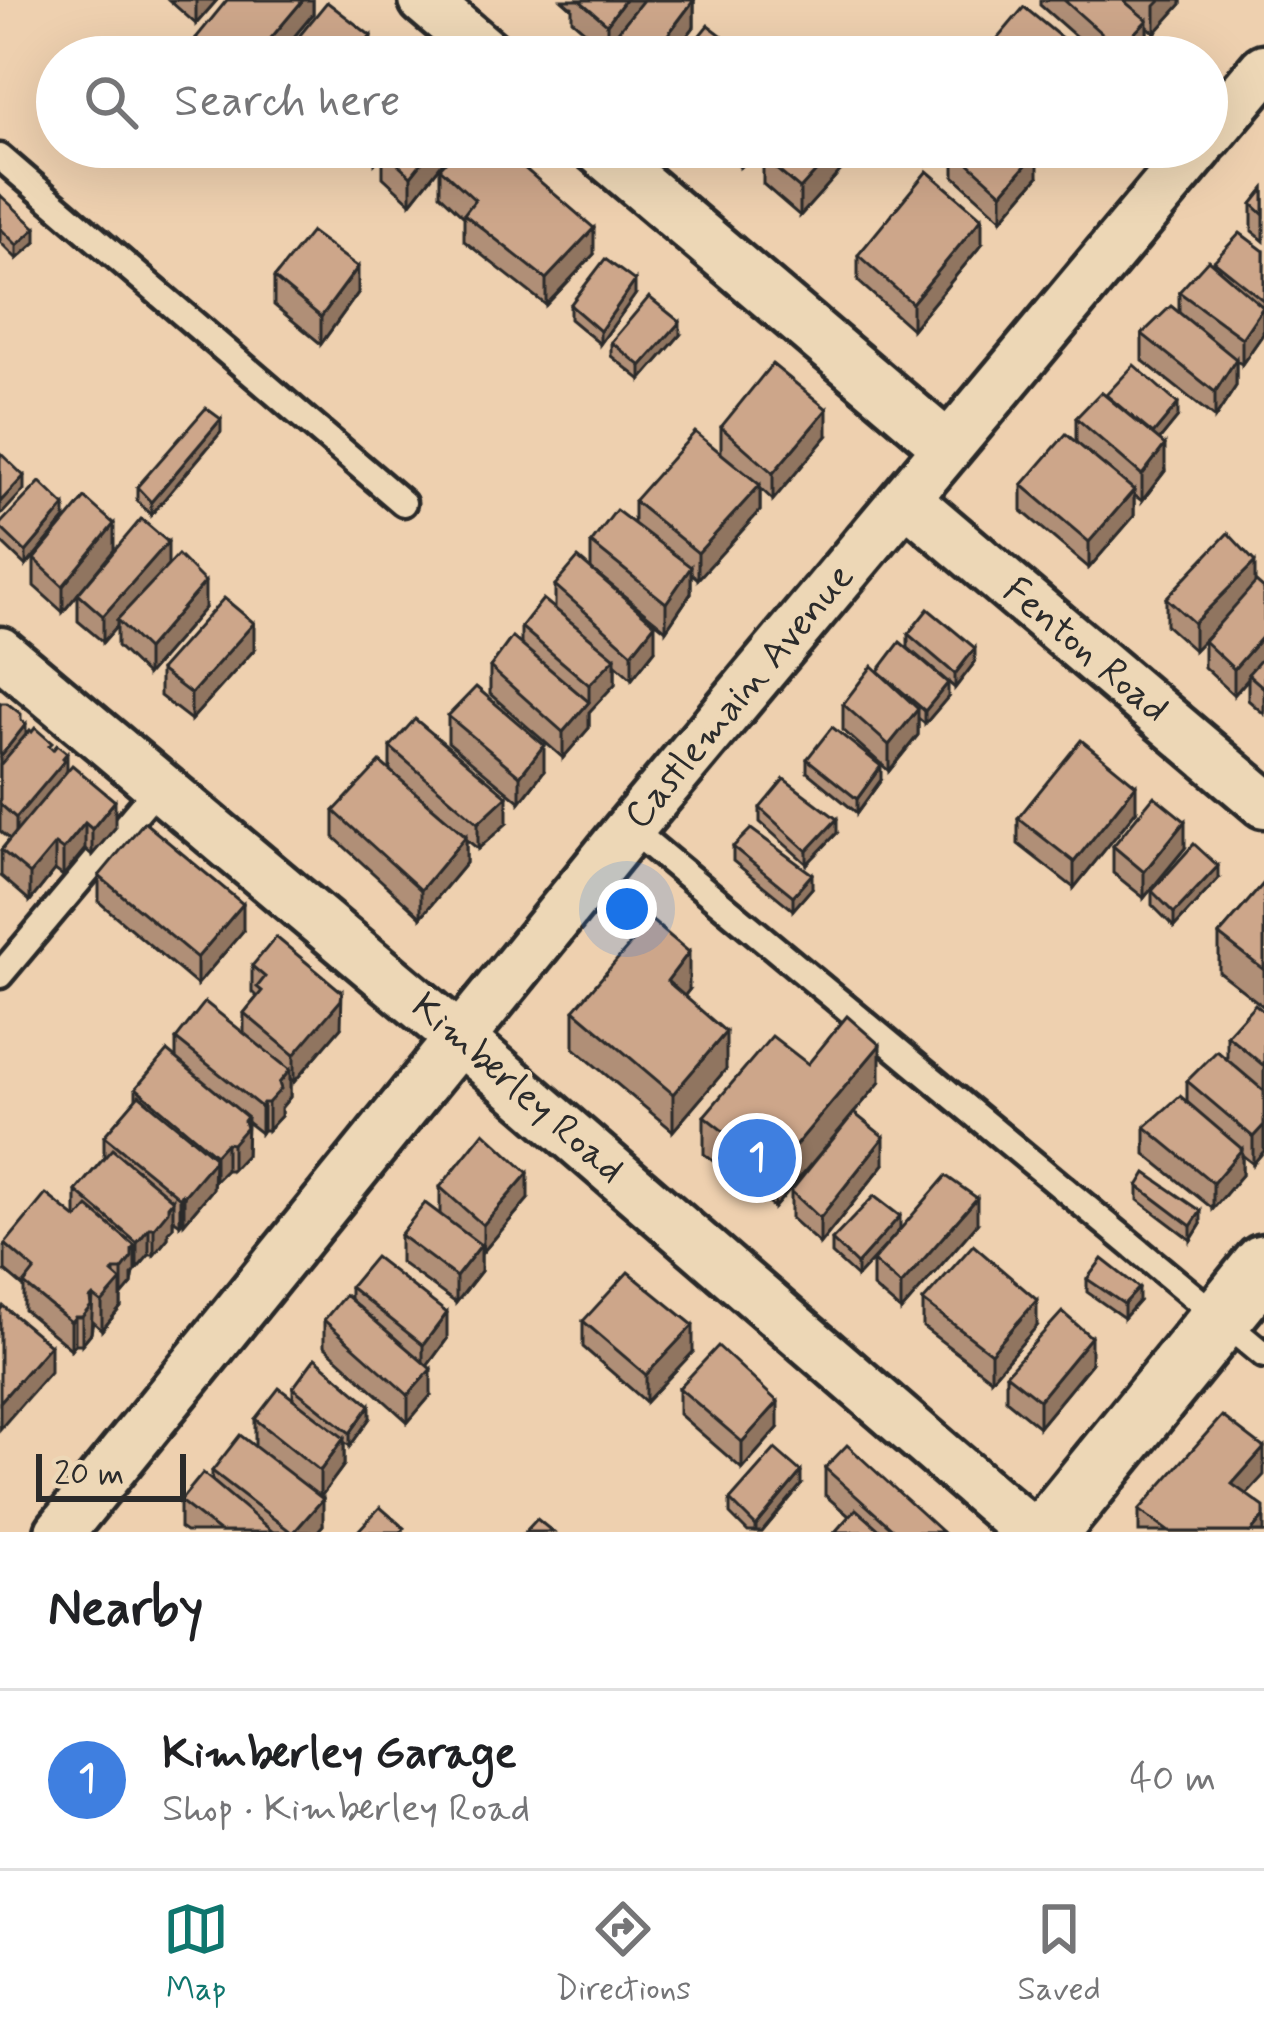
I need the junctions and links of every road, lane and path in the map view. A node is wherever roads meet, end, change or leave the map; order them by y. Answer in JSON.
{"nodes":[{"id":1,"x":424,"y":0,"type":"edge"},
{"id":2,"x":466,"y":36,"type":"edge"},
{"id":3,"x":1264,"y":69,"type":"edge"},
{"id":4,"x":1228,"y":112,"type":"edge"},
{"id":5,"x":0,"y":157,"type":"edge"},
{"id":6,"x":621,"y":168,"type":"edge"},
{"id":7,"x":1180,"y":168,"type":"edge"},
{"id":8,"x":947,"y":446,"type":"junction"},
{"id":9,"x":906,"y":500,"type":"junction"},
{"id":10,"x":403,"y":503,"type":"dead end"},
{"id":11,"x":0,"y":652,"type":"edge"},
{"id":12,"x":158,"y":787,"type":"junction"},
{"id":13,"x":1264,"y":803,"type":"edge"},
{"id":14,"x":629,"y":828,"type":"junction"},
{"id":15,"x":0,"y":975,"type":"edge"},
{"id":16,"x":460,"y":1039,"type":"junction"},
{"id":17,"x":1264,"y":1265,"type":"edge"},
{"id":18,"x":1242,"y":1336,"type":"edge"},
{"id":19,"x":60,"y":1532,"type":"edge"},
{"id":20,"x":1030,"y":1532,"type":"edge"},
{"id":21,"x":1047,"y":1532,"type":"edge"}],
"edges":[{"from":1,"to":2,"type":"street"},
{"from":3,"to":4,"type":"street"},
{"from":5,"to":10,"type":"lane"},
{"from":6,"to":8,"type":"street"},
{"from":7,"to":8,"type":"street","name":"Castlemain Avenue"},
{"from":8,"to":9,"type":"street","name":"Castlemain Avenue"},
{"from":9,"to":13,"type":"street","name":"Fenton Road"},
{"from":9,"to":14,"type":"street","name":"Castlemain Avenue"},
{"from":11,"to":12,"type":"street","name":"Kimberley Road"},
{"from":12,"to":15,"type":"lane"},
{"from":12,"to":16,"type":"street","name":"Kimberley Road"},
{"from":14,"to":16,"type":"street","name":"Castlemain Avenue"},
{"from":14,"to":18,"type":"lane"},
{"from":16,"to":19,"type":"street","name":"Castlemain Avenue"},
{"from":16,"to":20,"type":"street","name":"Kimberley Road"},
{"from":17,"to":18,"type":"street"},
{"from":18,"to":21,"type":"street"}]}
